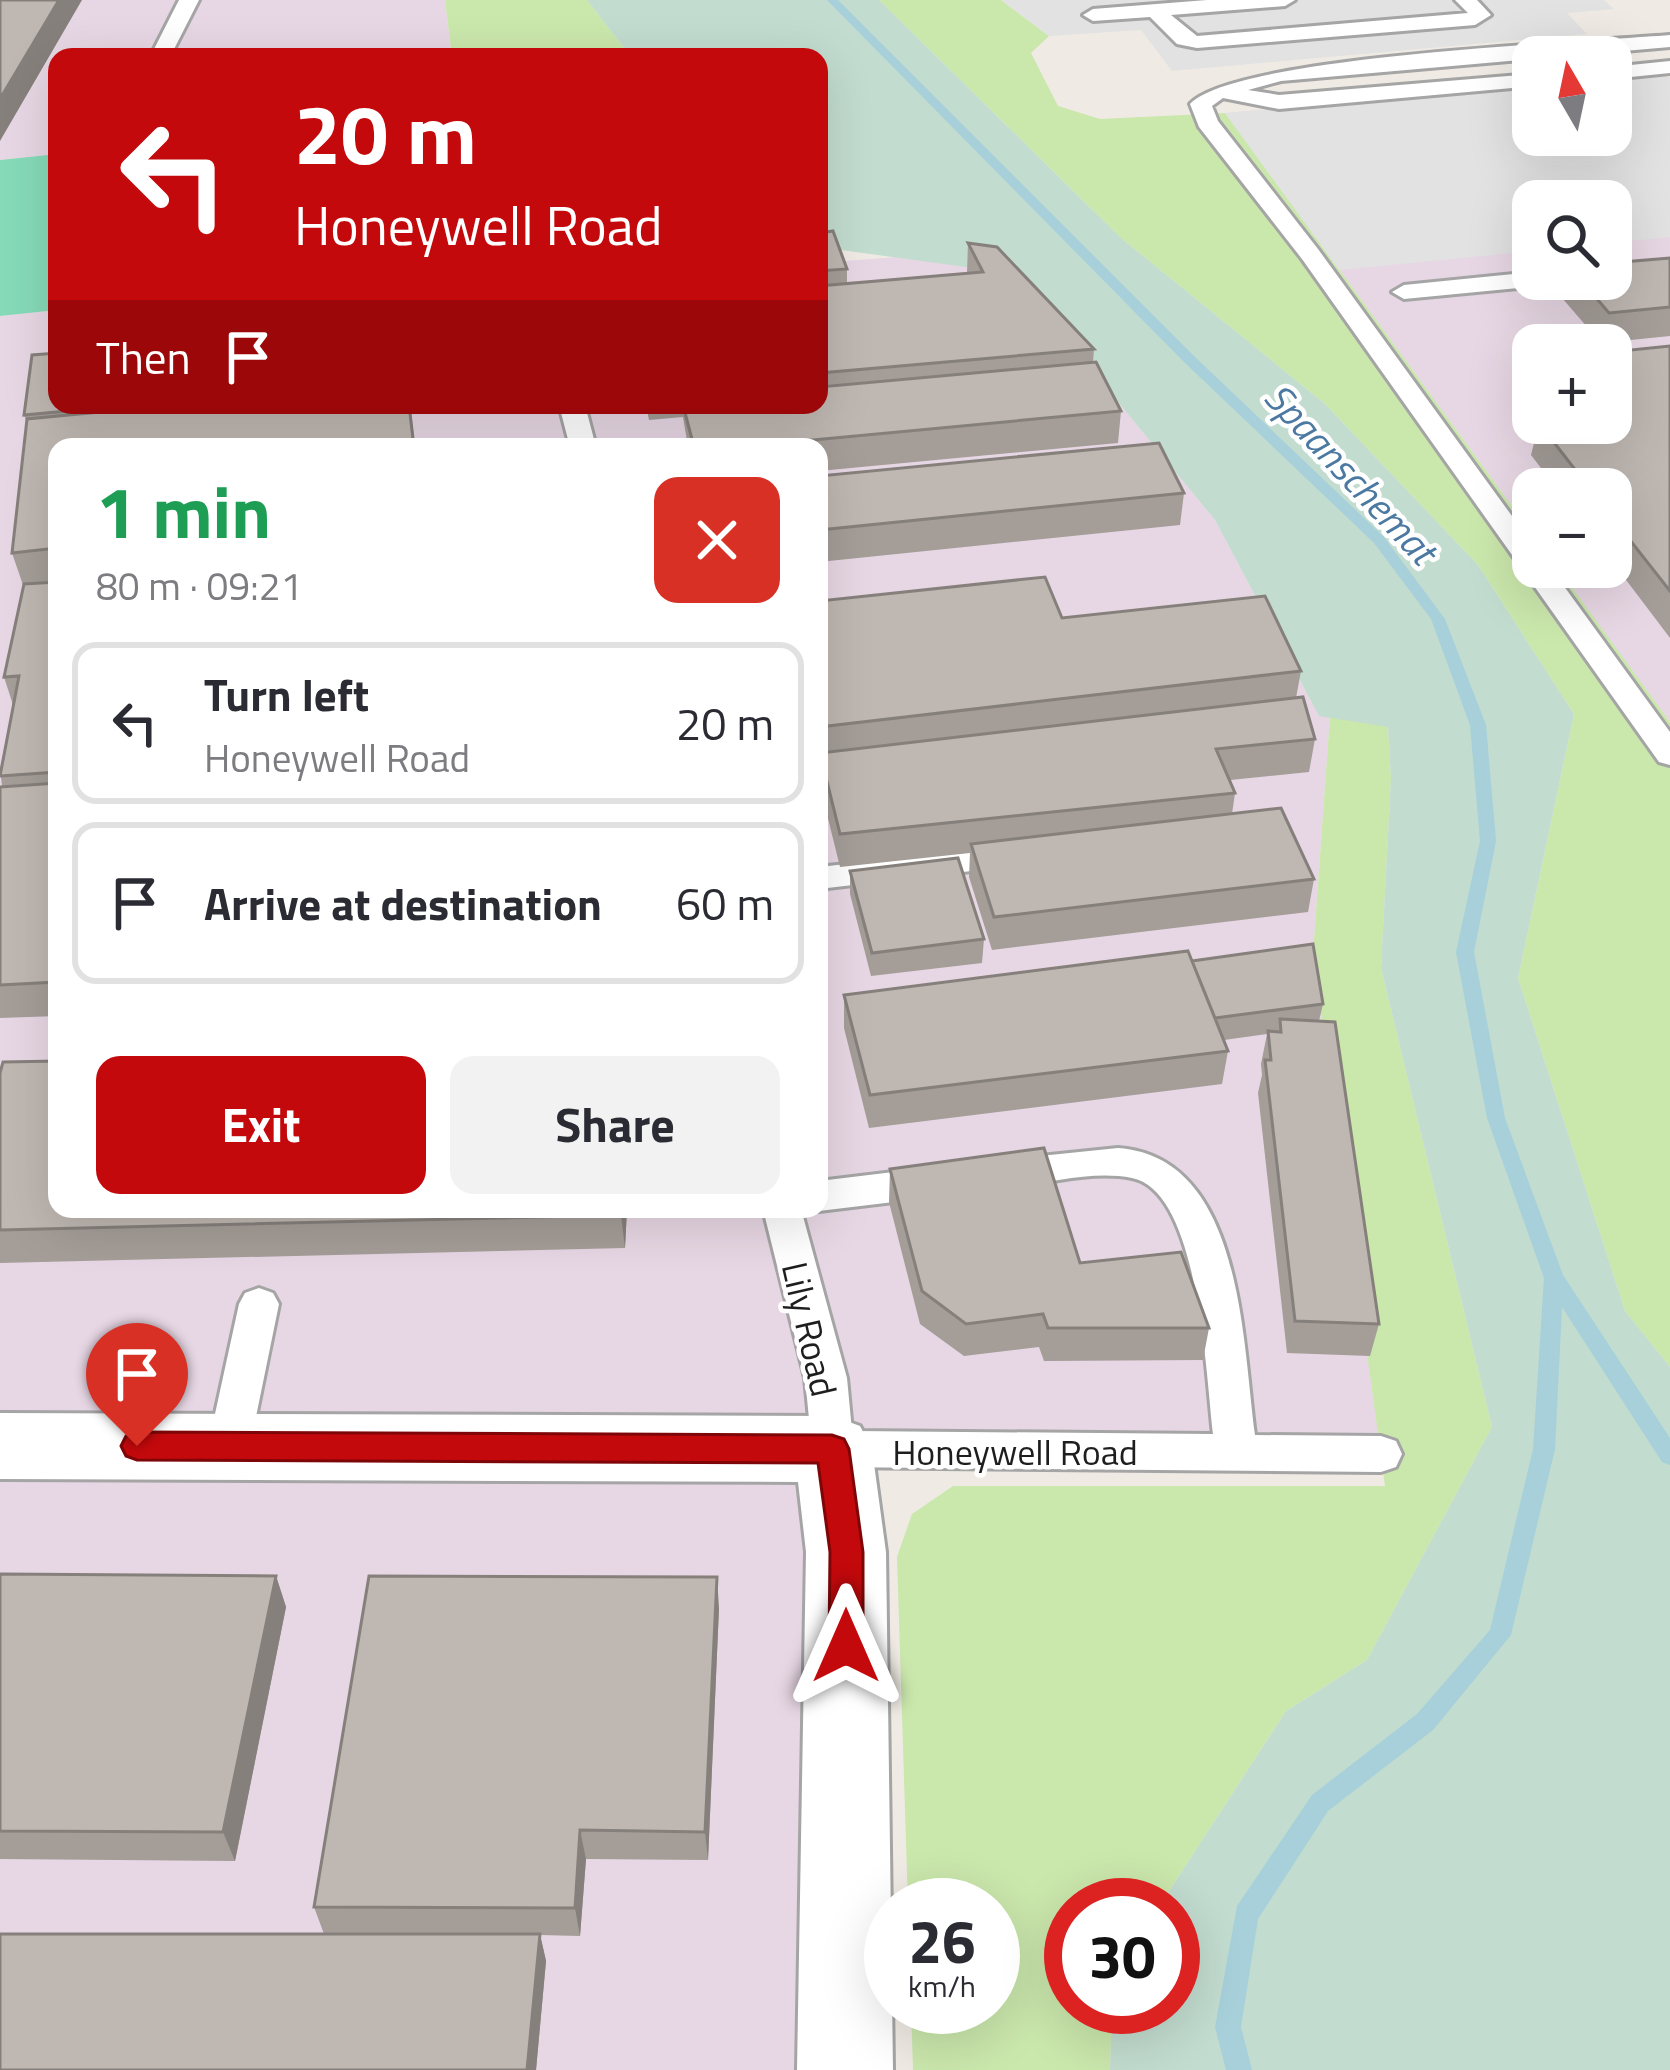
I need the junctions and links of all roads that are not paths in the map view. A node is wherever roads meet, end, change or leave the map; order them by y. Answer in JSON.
{"nodes":[{"id":1,"x":189,"y":0,"type":"edge"},
{"id":2,"x":1285,"y":0,"type":"edge"},
{"id":3,"x":1465,"y":0,"type":"edge"},
{"id":4,"x":1155,"y":10,"type":"junction"},
{"id":5,"x":1093,"y":15,"type":"dead end"},
{"id":6,"x":1670,"y":41,"type":"edge"},
{"id":7,"x":165,"y":48,"type":"edge"},
{"id":8,"x":1670,"y":67,"type":"edge"},
{"id":9,"x":1632,"y":71,"type":"edge"},
{"id":10,"x":1512,"y":82,"type":"edge"},
{"id":11,"x":1219,"y":91,"type":"junction"},
{"id":12,"x":1512,"y":282,"type":"edge"},
{"id":13,"x":1405,"y":292,"type":"dead end"},
{"id":14,"x":1512,"y":535,"type":"edge"},
{"id":15,"x":1550,"y":588,"type":"edge"},
{"id":16,"x":1670,"y":755,"type":"edge"},
{"id":17,"x":1052,"y":852,"type":"edge"},
{"id":18,"x":828,"y":877,"type":"edge"},
{"id":19,"x":828,"y":1195,"type":"edge"},
{"id":20,"x":784,"y":1218,"type":"edge"},
{"id":21,"x":259,"y":1304,"type":"dead end"},
{"id":22,"x":0,"y":1446,"type":"edge"},
{"id":23,"x":229,"y":1446,"type":"junction"},
{"id":24,"x":832,"y":1449,"type":"junction"},
{"id":25,"x":1236,"y":1452,"type":"junction"},
{"id":26,"x":1381,"y":1454,"type":"dead end"},
{"id":27,"x":845,"y":2070,"type":"edge"}],
"edges":[{"from":1,"to":7,"type":"lane"},
{"from":2,"to":4,"type":"lane"},
{"from":3,"to":4,"type":"lane"},
{"from":4,"to":5,"type":"lane"},
{"from":6,"to":11,"type":"lane"},
{"from":8,"to":9,"type":"lane"},
{"from":10,"to":11,"type":"lane"},
{"from":11,"to":14,"type":"lane"},
{"from":12,"to":13,"type":"lane"},
{"from":15,"to":16,"type":"lane"},
{"from":17,"to":18,"type":"lane"},
{"from":19,"to":25,"type":"lane"},
{"from":20,"to":24,"type":"lane","name":"Lily Road"},
{"from":21,"to":23,"type":"lane"},
{"from":22,"to":23,"type":"street","name":"Honeywell Road"},
{"from":23,"to":24,"type":"street","name":"Honeywell Road"},
{"from":24,"to":25,"type":"lane","name":"Honeywell Road"},
{"from":24,"to":27,"type":"street"},
{"from":25,"to":26,"type":"lane","name":"Honeywell Road"}]}
